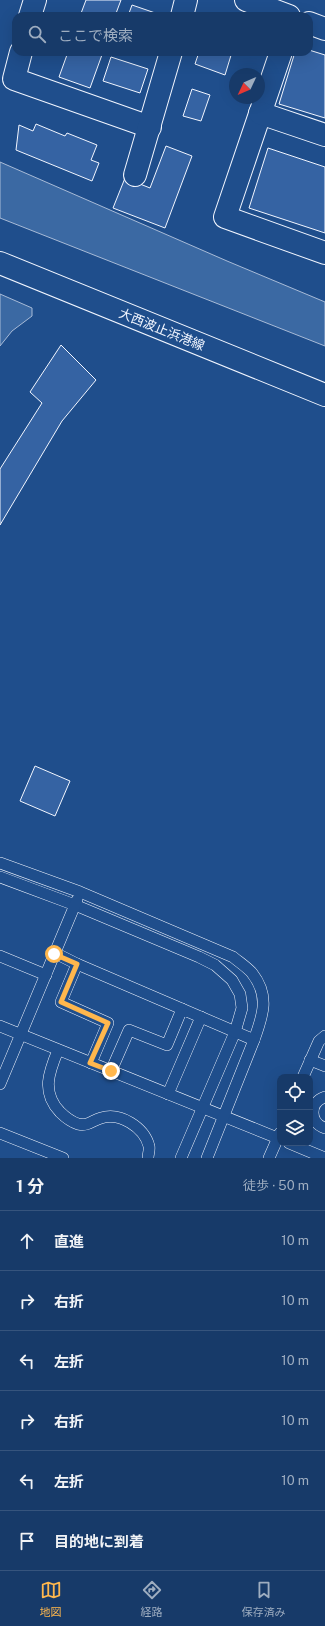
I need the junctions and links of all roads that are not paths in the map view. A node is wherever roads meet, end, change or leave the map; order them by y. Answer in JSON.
{"nodes":[{"id":1,"x":35,"y":0,"type":"edge"},
{"id":2,"x":186,"y":0,"type":"edge"},
{"id":3,"x":246,"y":0,"type":"edge"},
{"id":4,"x":31,"y":12,"type":"edge"},
{"id":5,"x":183,"y":12,"type":"edge"},
{"id":6,"x":278,"y":12,"type":"edge"},
{"id":7,"x":313,"y":24,"type":"edge"},
{"id":8,"x":325,"y":29,"type":"edge"},
{"id":9,"x":20,"y":56,"type":"edge"},
{"id":10,"x":170,"y":56,"type":"edge"},
{"id":11,"x":280,"y":56,"type":"edge"},
{"id":12,"x":260,"y":113,"type":"junction"},
{"id":13,"x":150,"y":127,"type":"junction"},
{"id":14,"x":325,"y":135,"type":"edge"},
{"id":15,"x":135,"y":175,"type":"dead end"},
{"id":16,"x":325,"y":253,"type":"edge"},
{"id":17,"x":0,"y":262,"type":"edge"},
{"id":18,"x":325,"y":395,"type":"edge"},
{"id":19,"x":0,"y":863,"type":"edge"},
{"id":20,"x":0,"y":877,"type":"edge"},
{"id":21,"x":80,"y":892,"type":"junction"},
{"id":22,"x":75,"y":905,"type":"junction"},
{"id":23,"x":54,"y":954,"type":"junction"},
{"id":24,"x":0,"y":956,"type":"edge"},
{"id":25,"x":77,"y":964,"type":"junction"},
{"id":26,"x":46,"y":975,"type":"junction"},
{"id":27,"x":182,"y":1009,"type":"junction"},
{"id":28,"x":200,"y":1017,"type":"junction"},
{"id":29,"x":0,"y":1026,"type":"edge"},
{"id":30,"x":235,"y":1032,"type":"junction"},
{"id":31,"x":21,"y":1035,"type":"junction"},
{"id":32,"x":325,"y":1036,"type":"edge"},
{"id":33,"x":254,"y":1040,"type":"junction"},
{"id":34,"x":58,"y":1050,"type":"junction"},
{"id":35,"x":310,"y":1060,"type":"junction"},
{"id":36,"x":90,"y":1063,"type":"junction"},
{"id":37,"x":325,"y":1066,"type":"edge"},
{"id":38,"x":111,"y":1071,"type":"junction"},
{"id":39,"x":304,"y":1074,"type":"edge"},
{"id":40,"x":0,"y":1084,"type":"edge"},
{"id":41,"x":168,"y":1094,"type":"junction"},
{"id":42,"x":325,"y":1097,"type":"edge"},
{"id":43,"x":201,"y":1108,"type":"junction"},
{"id":44,"x":222,"y":1116,"type":"junction"},
{"id":45,"x":325,"y":1128,"type":"edge"},
{"id":46,"x":0,"y":1133,"type":"edge"},
{"id":47,"x":277,"y":1136,"type":"edge"},
{"id":48,"x":277,"y":1141,"type":"edge"},
{"id":49,"x":296,"y":1146,"type":"edge"},
{"id":50,"x":63,"y":1158,"type":"edge"},
{"id":51,"x":148,"y":1158,"type":"edge"},
{"id":52,"x":182,"y":1158,"type":"edge"},
{"id":53,"x":207,"y":1158,"type":"edge"},
{"id":54,"x":269,"y":1158,"type":"edge"},
{"id":55,"x":325,"y":1158,"type":"edge"}],
"edges":[{"from":1,"to":4,"type":"street"},
{"from":2,"to":5,"type":"street"},
{"from":3,"to":6,"type":"street"},
{"from":7,"to":8,"type":"street"},
{"from":9,"to":13,"type":"street"},
{"from":10,"to":13,"type":"street"},
{"from":11,"to":12,"type":"street"},
{"from":12,"to":14,"type":"street"},
{"from":12,"to":16,"type":"street"},
{"from":13,"to":15,"type":"street"},
{"from":17,"to":18,"type":"street","name":"大西波止浜港線"},
{"from":19,"to":21,"type":"lane"},
{"from":20,"to":22,"type":"lane"},
{"from":21,"to":22,"type":"lane"},
{"from":21,"to":33,"type":"lane"},
{"from":22,"to":23,"type":"lane"},
{"from":22,"to":30,"type":"lane"},
{"from":23,"to":25,"type":"lane"},
{"from":23,"to":26,"type":"lane"},
{"from":24,"to":26,"type":"lane"},
{"from":25,"to":27,"type":"lane"},
{"from":25,"to":36,"type":"lane"},
{"from":26,"to":31,"type":"lane"},
{"from":27,"to":28,"type":"lane"},
{"from":27,"to":38,"type":"lane"},
{"from":28,"to":30,"type":"lane"},
{"from":28,"to":41,"type":"lane"},
{"from":29,"to":31,"type":"lane"},
{"from":30,"to":33,"type":"lane"},
{"from":30,"to":43,"type":"lane"},
{"from":31,"to":34,"type":"lane"},
{"from":31,"to":40,"type":"lane"},
{"from":32,"to":35,"type":"lane"},
{"from":33,"to":44,"type":"lane"},
{"from":34,"to":36,"type":"lane"},
{"from":34,"to":51,"type":"lane"},
{"from":35,"to":37,"type":"lane"},
{"from":35,"to":39,"type":"lane"},
{"from":36,"to":38,"type":"lane"},
{"from":38,"to":41,"type":"lane"},
{"from":41,"to":43,"type":"lane"},
{"from":42,"to":45,"type":"lane"},
{"from":43,"to":44,"type":"lane"},
{"from":43,"to":52,"type":"lane"},
{"from":44,"to":47,"type":"lane"},
{"from":44,"to":53,"type":"lane"},
{"from":46,"to":50,"type":"lane"},
{"from":48,"to":54,"type":"lane"},
{"from":49,"to":55,"type":"lane"}]}
